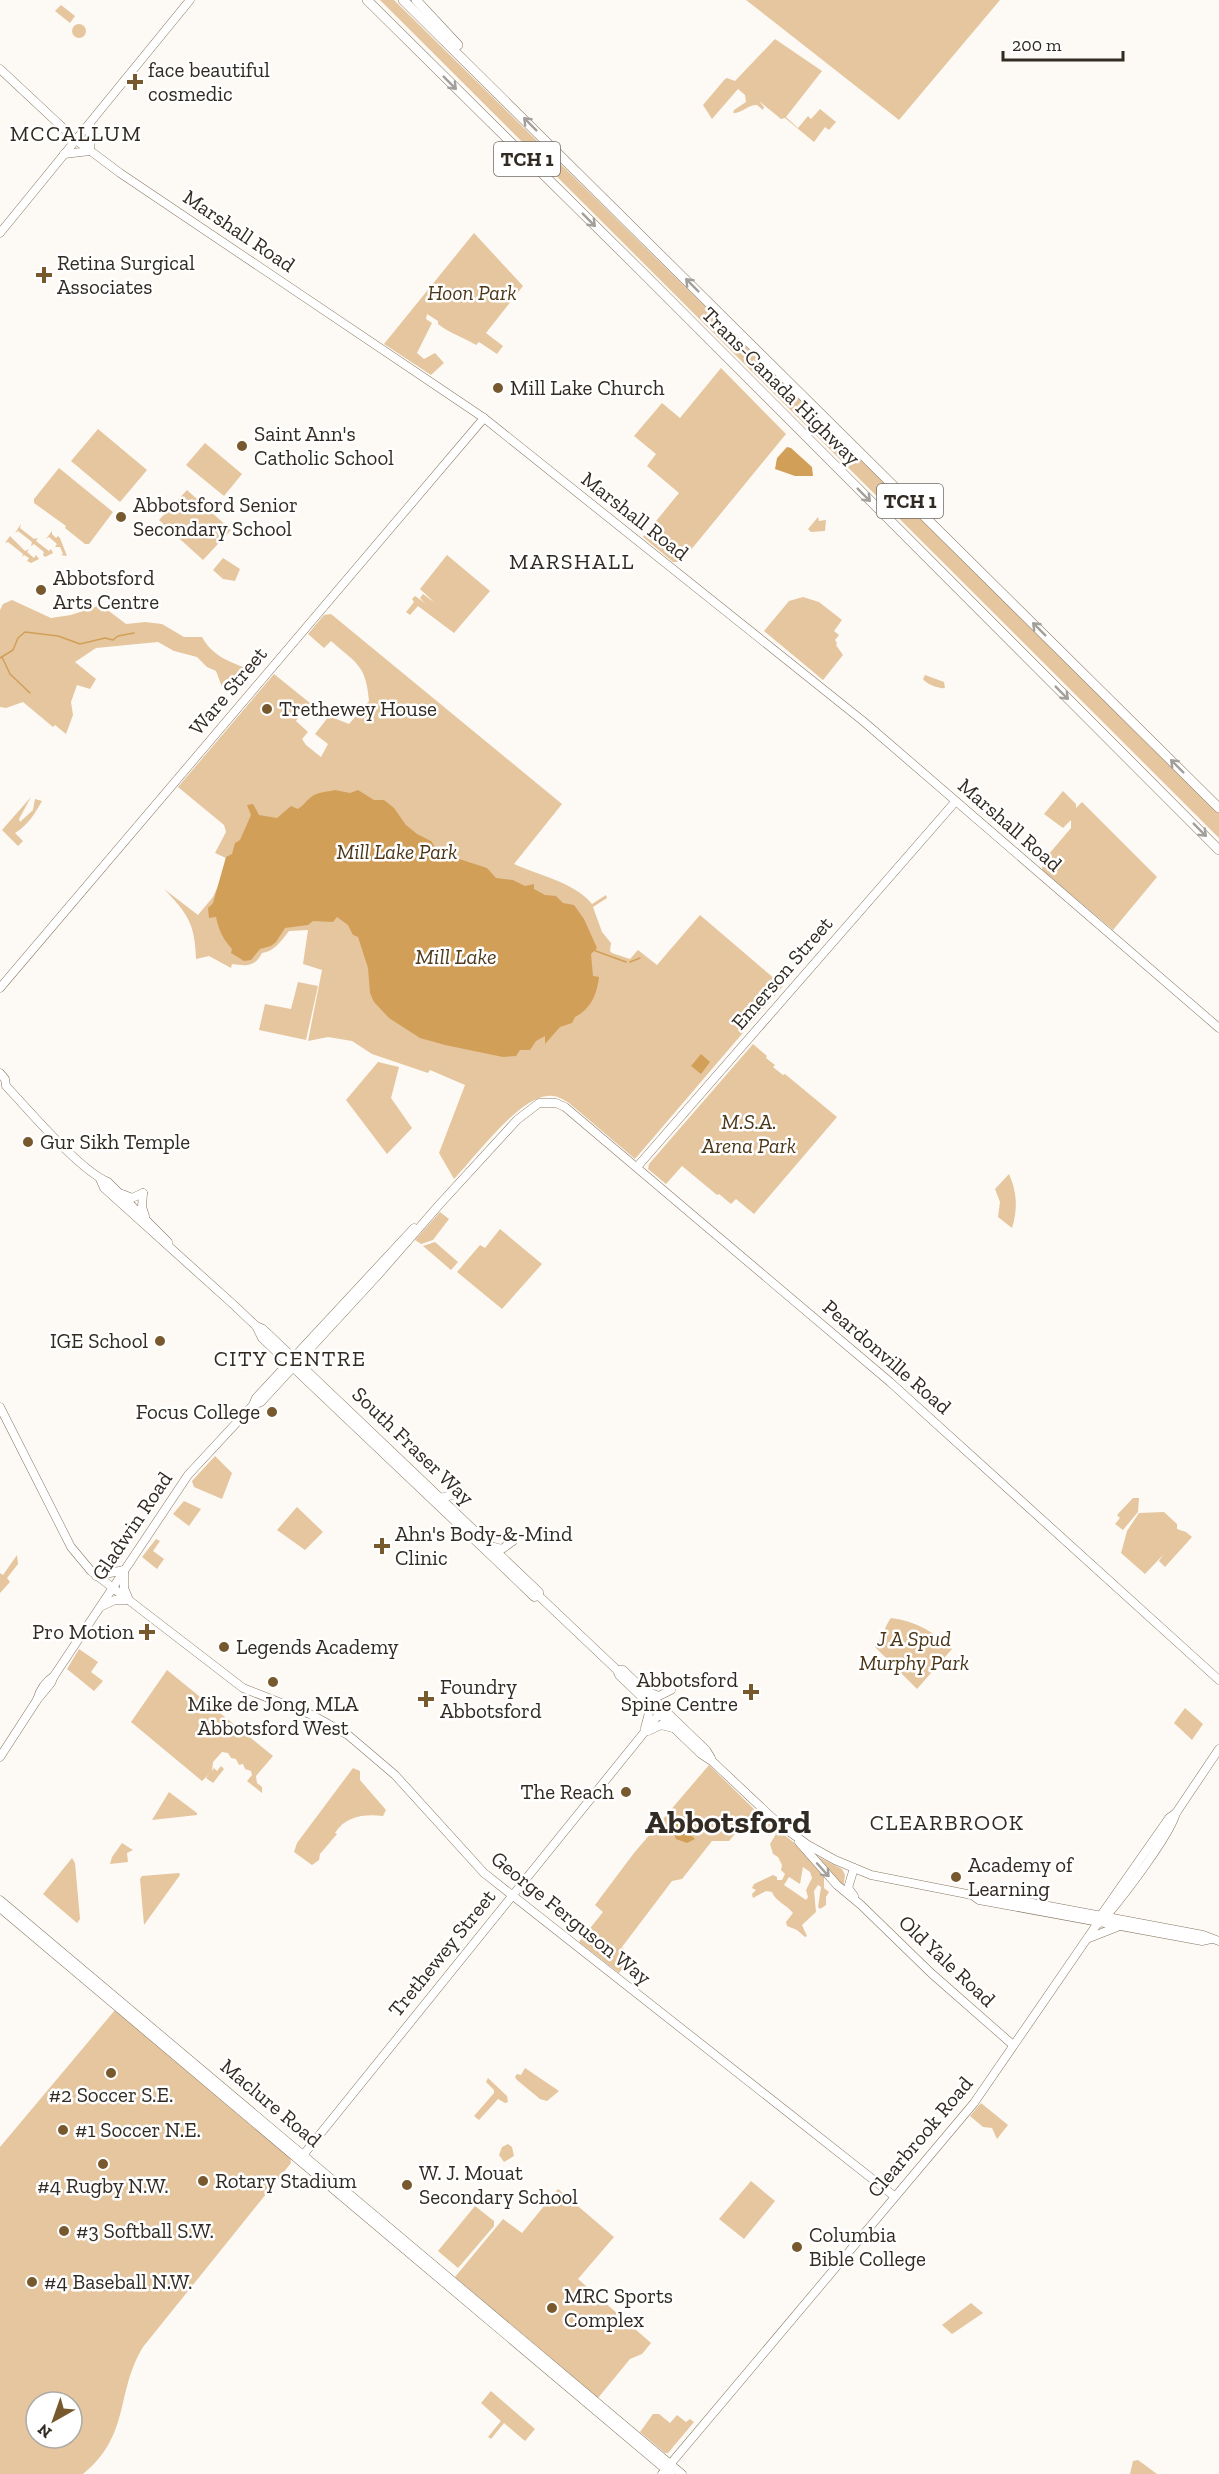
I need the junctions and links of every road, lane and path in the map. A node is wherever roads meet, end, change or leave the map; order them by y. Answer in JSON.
{"nodes":[{"id":1,"x":190,"y":0,"type":"edge"},
{"id":2,"x":360,"y":0,"type":"edge"},
{"id":3,"x":367,"y":0,"type":"edge"},
{"id":4,"x":403,"y":0,"type":"edge"},
{"id":5,"x":416,"y":0,"type":"edge"},
{"id":6,"x":408,"y":42,"type":"junction"},
{"id":7,"x":0,"y":69,"type":"edge"},
{"id":8,"x":509,"y":103,"type":"junction"},
{"id":9,"x":90,"y":124,"type":"junction"},
{"id":10,"x":76,"y":140,"type":"junction"},
{"id":11,"x":90,"y":151,"type":"junction"},
{"id":12,"x":64,"y":154,"type":"junction"},
{"id":13,"x":0,"y":233,"type":"edge"},
{"id":14,"x":484,"y":418,"type":"junction"},
{"id":15,"x":955,"y":802,"type":"junction"},
{"id":16,"x":1219,"y":808,"type":"edge"},
{"id":17,"x":1219,"y":850,"type":"edge"},
{"id":18,"x":0,"y":988,"type":"edge"},
{"id":19,"x":1219,"y":1028,"type":"edge"},
{"id":20,"x":0,"y":1073,"type":"edge"},
{"id":21,"x":3,"y":1084,"type":"edge"},
{"id":22,"x":517,"y":1120,"type":"joint"},
{"id":23,"x":637,"y":1167,"type":"junction"},
{"id":24,"x":100,"y":1179,"type":"junction"},
{"id":25,"x":117,"y":1190,"type":"junction"},
{"id":26,"x":145,"y":1217,"type":"junction"},
{"id":27,"x":172,"y":1247,"type":"junction"},
{"id":28,"x":275,"y":1345,"type":"junction"},
{"id":29,"x":308,"y":1347,"type":"junction"},
{"id":30,"x":293,"y":1363,"type":"junction"},
{"id":31,"x":277,"y":1380,"type":"junction"},
{"id":32,"x":314,"y":1382,"type":"junction"},
{"id":33,"x":0,"y":1407,"type":"edge"},
{"id":34,"x":440,"y":1498,"type":"junction"},
{"id":35,"x":447,"y":1505,"type":"junction"},
{"id":36,"x":513,"y":1541,"type":"dead end"},
{"id":37,"x":490,"y":1545,"type":"junction"},
{"id":38,"x":124,"y":1570,"type":"junction"},
{"id":39,"x":96,"y":1576,"type":"junction"},
{"id":40,"x":112,"y":1588,"type":"junction"},
{"id":41,"x":539,"y":1596,"type":"junction"},
{"id":42,"x":129,"y":1600,"type":"junction"},
{"id":43,"x":98,"y":1608,"type":"junction"},
{"id":44,"x":1219,"y":1680,"type":"edge"},
{"id":45,"x":671,"y":1690,"type":"dead end"},
{"id":46,"x":643,"y":1694,"type":"junction"},
{"id":47,"x":659,"y":1714,"type":"junction"},
{"id":48,"x":674,"y":1728,"type":"junction"},
{"id":49,"x":644,"y":1733,"type":"junction"},
{"id":50,"x":1219,"y":1749,"type":"edge"},
{"id":51,"x":0,"y":1757,"type":"edge"},
{"id":52,"x":713,"y":1762,"type":"junction"},
{"id":53,"x":1176,"y":1813,"type":"junction"},
{"id":54,"x":792,"y":1834,"type":"junction"},
{"id":55,"x":854,"y":1868,"type":"junction"},
{"id":56,"x":511,"y":1895,"type":"junction"},
{"id":57,"x":0,"y":1900,"type":"edge"},
{"id":58,"x":858,"y":1902,"type":"junction"},
{"id":59,"x":1114,"y":1906,"type":"junction"},
{"id":60,"x":0,"y":1908,"type":"edge"},
{"id":61,"x":1102,"y":1918,"type":"junction"},
{"id":62,"x":1119,"y":1923,"type":"junction"},
{"id":63,"x":1088,"y":1938,"type":"junction"},
{"id":64,"x":1216,"y":1941,"type":"edge"},
{"id":65,"x":1013,"y":2045,"type":"junction"},
{"id":66,"x":312,"y":2144,"type":"junction"},
{"id":67,"x":294,"y":2147,"type":"junction"},
{"id":68,"x":301,"y":2157,"type":"junction"},
{"id":69,"x":894,"y":2196,"type":"junction"},
{"id":70,"x":667,"y":2470,"type":"edge"},
{"id":71,"x":682,"y":2474,"type":"edge"}],
"edges":[{"from":1,"to":9,"type":"main road"},
{"from":2,"to":6,"type":"highway"},
{"from":3,"to":6,"type":"highway","name":"Trans-Canada Highway","number":"TCH 1"},
{"from":4,"to":8,"type":"highway","name":"Trans-Canada Highway","number":"TCH 1"},
{"from":5,"to":8,"type":"highway"},
{"from":6,"to":17,"type":"highway","name":"Trans-Canada Highway","number":"TCH 1","one_way":true},
{"from":7,"to":10,"type":"main road","name":"Marshall Road"},
{"from":16,"to":8,"type":"highway","name":"Trans-Canada Highway","number":"TCH 1","one_way":true},
{"from":9,"to":10,"type":"main road"},
{"from":9,"to":11,"type":"main road"},
{"from":10,"to":11,"type":"main road","name":"Marshall Road"},
{"from":10,"to":12,"type":"main road"},
{"from":11,"to":12,"type":"main road"},
{"from":11,"to":14,"type":"main road","name":"Marshall Road"},
{"from":12,"to":13,"type":"main road"},
{"from":14,"to":15,"type":"main road","name":"Marshall Road"},
{"from":14,"to":18,"type":"main road","name":"Ware Street"},
{"from":15,"to":19,"type":"main road","name":"Marshall Road"},
{"from":15,"to":23,"type":"main road","name":"Emerson Street"},
{"from":20,"to":21,"type":"main road","name":"South Fraser Way"},
{"from":21,"to":24,"type":"main road","name":"South Fraser Way"},
{"from":22,"to":23,"type":"main road","name":"Peardonville Road"},
{"from":22,"to":29,"type":"main road","name":"Gladwin Road"},
{"from":23,"to":44,"type":"main road","name":"Peardonville Road"},
{"from":24,"to":25,"type":"main road","name":"South Fraser Way"},
{"from":24,"to":27,"type":"main road","name":"South Fraser Way"},
{"from":25,"to":26,"type":"main road","name":"South Fraser Way"},
{"from":25,"to":26,"type":"main road"},
{"from":26,"to":27,"type":"main road","name":"South Fraser Way"},
{"from":27,"to":28,"type":"main road","name":"South Fraser Way"},
{"from":28,"to":29,"type":"main road"},
{"from":28,"to":30,"type":"main road","name":"South Fraser Way"},
{"from":28,"to":31,"type":"main road"},
{"from":29,"to":30,"type":"main road","name":"Gladwin Road"},
{"from":29,"to":32,"type":"main road"},
{"from":30,"to":31,"type":"main road","name":"Gladwin Road"},
{"from":30,"to":32,"type":"main road","name":"South Fraser Way"},
{"from":31,"to":32,"type":"main road"},
{"from":31,"to":38,"type":"main road","name":"Gladwin Road"},
{"from":32,"to":34,"type":"main road","name":"South Fraser Way"},
{"from":32,"to":41,"type":"main road","name":"South Fraser Way"},
{"from":33,"to":39,"type":"main road","name":"George Ferguson Way"},
{"from":34,"to":35,"type":"main road","name":"South Fraser Way"},
{"from":34,"to":35,"type":"main road"},
{"from":35,"to":37,"type":"main road","name":"South Fraser Way"},
{"from":36,"to":37,"type":"main road"},
{"from":37,"to":41,"type":"main road","name":"South Fraser Way"},
{"from":38,"to":39,"type":"main road"},
{"from":38,"to":40,"type":"main road","name":"Gladwin Road"},
{"from":38,"to":42,"type":"main road"},
{"from":39,"to":40,"type":"main road","name":"George Ferguson Way"},
{"from":40,"to":42,"type":"main road","name":"George Ferguson Way"},
{"from":40,"to":43,"type":"main road","name":"Gladwin Road"},
{"from":41,"to":46,"type":"main road","name":"South Fraser Way"},
{"from":42,"to":43,"type":"main road"},
{"from":42,"to":56,"type":"main road","name":"George Ferguson Way"},
{"from":43,"to":51,"type":"main road","name":"Gladwin Road"},
{"from":45,"to":46,"type":"main road"},
{"from":46,"to":47,"type":"main road","name":"South Fraser Way"},
{"from":46,"to":49,"type":"main road"},
{"from":46,"to":52,"type":"main road","name":"South Fraser Way"},
{"from":47,"to":48,"type":"main road","name":"South Fraser Way"},
{"from":47,"to":49,"type":"main road","name":"Trethewey Street"},
{"from":48,"to":49,"type":"main road"},
{"from":48,"to":52,"type":"main road","name":"South Fraser Way"},
{"from":49,"to":56,"type":"main road","name":"Trethewey Street"},
{"from":50,"to":53,"type":"main road","name":"Clearbrook Road"},
{"from":52,"to":54,"type":"main road","name":"South Fraser Way"},
{"from":53,"to":59,"type":"main road","name":"Clearbrook Road"},
{"from":53,"to":61,"type":"main road","name":"Clearbrook Road"},
{"from":54,"to":55,"type":"main road","name":"South Fraser Way"},
{"from":54,"to":58,"type":"main road","name":"Old Yale Road","one_way":true},
{"from":55,"to":58,"type":"main road"},
{"from":55,"to":61,"type":"main road","name":"South Fraser Way"},
{"from":56,"to":66,"type":"main road","name":"Trethewey Street"},
{"from":56,"to":69,"type":"main road","name":"George Ferguson Way"},
{"from":57,"to":67,"type":"main road","name":"Maclure Road"},
{"from":58,"to":65,"type":"main road","name":"Old Yale Road"},
{"from":59,"to":61,"type":"main road","name":"Clearbrook Road"},
{"from":59,"to":62,"type":"main road"},
{"from":60,"to":68,"type":"main road","name":"Maclure Road"},
{"from":61,"to":62,"type":"main road","name":"South Fraser Way"},
{"from":61,"to":63,"type":"main road","name":"Clearbrook Road"},
{"from":62,"to":63,"type":"main road"},
{"from":62,"to":64,"type":"main road","name":"South Fraser Way"},
{"from":63,"to":65,"type":"main road","name":"Clearbrook Road"},
{"from":65,"to":69,"type":"main road","name":"Clearbrook Road"},
{"from":66,"to":67,"type":"main road"},
{"from":66,"to":68,"type":"main road","name":"Trethewey Street"},
{"from":67,"to":68,"type":"main road","name":"Maclure Road"},
{"from":68,"to":70,"type":"main road","name":"Maclure Road"},
{"from":69,"to":70,"type":"main road","name":"Clearbrook Road"},
{"from":70,"to":71,"type":"main road","name":"Maclure Road"}]}
